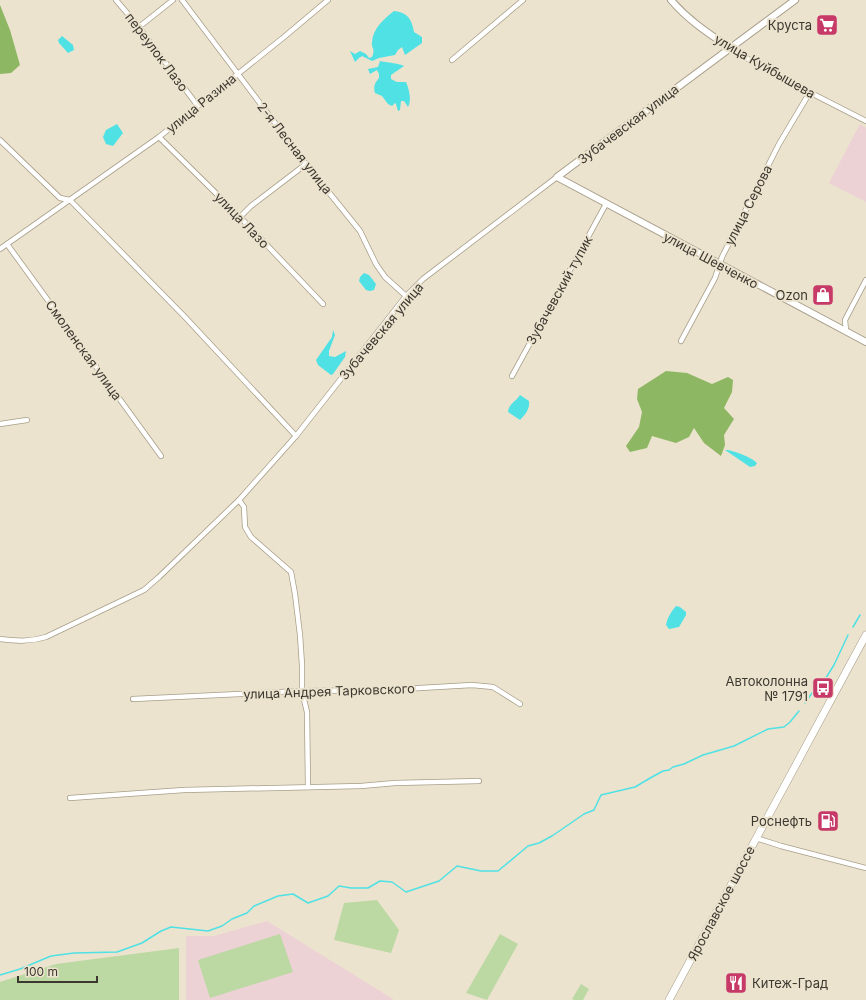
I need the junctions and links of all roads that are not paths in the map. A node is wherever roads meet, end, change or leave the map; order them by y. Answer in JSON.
{"nodes":[{"id":1,"x":116,"y":0,"type":"edge"},
{"id":2,"x":173,"y":0,"type":"edge"},
{"id":3,"x":182,"y":0,"type":"edge"},
{"id":4,"x":328,"y":0,"type":"edge"},
{"id":5,"x":523,"y":0,"type":"edge"},
{"id":6,"x":671,"y":0,"type":"edge"},
{"id":7,"x":795,"y":0,"type":"edge"},
{"id":8,"x":139,"y":28,"type":"junction"},
{"id":9,"x":730,"y":48,"type":"junction"},
{"id":10,"x":452,"y":60,"type":"dead end"},
{"id":11,"x":237,"y":74,"type":"junction"},
{"id":12,"x":810,"y":92,"type":"junction"},
{"id":13,"x":197,"y":106,"type":"junction"},
{"id":14,"x":866,"y":122,"type":"edge"},
{"id":15,"x":159,"y":137,"type":"junction"},
{"id":16,"x":0,"y":140,"type":"edge"},
{"id":17,"x":306,"y":164,"type":"junction"},
{"id":18,"x":557,"y":177,"type":"junction"},
{"id":19,"x":70,"y":200,"type":"junction"},
{"id":20,"x":606,"y":204,"type":"junction"},
{"id":21,"x":240,"y":217,"type":"junction"},
{"id":22,"x":7,"y":244,"type":"junction"},
{"id":23,"x":0,"y":249,"type":"edge"},
{"id":24,"x":719,"y":264,"type":"junction"},
{"id":25,"x":866,"y":280,"type":"edge"},
{"id":26,"x":406,"y":296,"type":"junction"},
{"id":27,"x":323,"y":304,"type":"dead end"},
{"id":28,"x":846,"y":331,"type":"junction"},
{"id":29,"x":682,"y":341,"type":"dead end"},
{"id":30,"x":866,"y":342,"type":"edge"},
{"id":31,"x":512,"y":376,"type":"dead end"},
{"id":32,"x":27,"y":420,"type":"dead end"},
{"id":33,"x":0,"y":424,"type":"edge"},
{"id":34,"x":296,"y":436,"type":"junction"},
{"id":35,"x":161,"y":456,"type":"dead end"},
{"id":36,"x":238,"y":500,"type":"junction"},
{"id":37,"x":866,"y":636,"type":"edge"},
{"id":38,"x":0,"y":639,"type":"edge"},
{"id":39,"x":302,"y":690,"type":"junction"},
{"id":40,"x":133,"y":699,"type":"dead end"},
{"id":41,"x":520,"y":704,"type":"dead end"},
{"id":42,"x":479,"y":781,"type":"dead end"},
{"id":43,"x":308,"y":788,"type":"junction"},
{"id":44,"x":70,"y":798,"type":"dead end"},
{"id":45,"x":756,"y":838,"type":"junction"},
{"id":46,"x":866,"y":868,"type":"edge"},
{"id":47,"x":669,"y":1000,"type":"edge"}],
"edges":[{"from":1,"to":8,"type":"street","name":"переулок Лазо"},
{"from":2,"to":8,"type":"street"},
{"from":3,"to":11,"type":"street","name":"2-я Лесная улица"},
{"from":4,"to":11,"type":"street","name":"улица Разина"},
{"from":5,"to":10,"type":"street"},
{"from":6,"to":9,"type":"street","name":"улица Куйбышева"},
{"from":7,"to":9,"type":"street","name":"Зубачевская улица"},
{"from":8,"to":13,"type":"street","name":"переулок Лазо"},
{"from":9,"to":12,"type":"street","name":"улица Куйбышева"},
{"from":9,"to":18,"type":"street","name":"Зубачевская улица"},
{"from":11,"to":13,"type":"street","name":"улица Разина"},
{"from":11,"to":17,"type":"street","name":"2-я Лесная улица"},
{"from":12,"to":14,"type":"street","name":"улица Куйбышева"},
{"from":12,"to":24,"type":"street","name":"улица Серова"},
{"from":13,"to":15,"type":"street","name":"улица Разина"},
{"from":15,"to":19,"type":"street","name":"улица Разина"},
{"from":15,"to":21,"type":"street","name":"улица Лазо"},
{"from":16,"to":19,"type":"street"},
{"from":17,"to":21,"type":"street"},
{"from":17,"to":26,"type":"street","name":"2-я Лесная улица"},
{"from":18,"to":20,"type":"street","name":"улица Шевченко"},
{"from":18,"to":26,"type":"street","name":"Зубачевская улица"},
{"from":19,"to":22,"type":"street","name":"улица Разина"},
{"from":19,"to":34,"type":"street"},
{"from":20,"to":24,"type":"street","name":"улица Шевченко"},
{"from":20,"to":31,"type":"street","name":"Зубачевский тупик"},
{"from":21,"to":27,"type":"street","name":"улица Лазо"},
{"from":22,"to":23,"type":"street","name":"улица Разина"},
{"from":22,"to":35,"type":"street","name":"Смоленская улица"},
{"from":24,"to":28,"type":"street","name":"улица Шевченко"},
{"from":24,"to":29,"type":"street","name":"улица Серова"},
{"from":25,"to":28,"type":"street"},
{"from":26,"to":34,"type":"street","name":"Зубачевская улица"},
{"from":28,"to":30,"type":"street","name":"улица Шевченко"},
{"from":32,"to":33,"type":"street"},
{"from":34,"to":36,"type":"street","name":"Зубачевская улица"},
{"from":36,"to":38,"type":"street","name":"Зубачевская улица"},
{"from":36,"to":39,"type":"street"},
{"from":37,"to":45,"type":"main road","name":"Ярославское шоссе"},
{"from":39,"to":40,"type":"street","name":"улица Андрея Тарковского"},
{"from":39,"to":41,"type":"street","name":"улица Андрея Тарковского"},
{"from":39,"to":43,"type":"street"},
{"from":42,"to":43,"type":"street"},
{"from":43,"to":44,"type":"street"},
{"from":45,"to":46,"type":"street"},
{"from":45,"to":47,"type":"main road","name":"Ярославское шоссе"}]}
